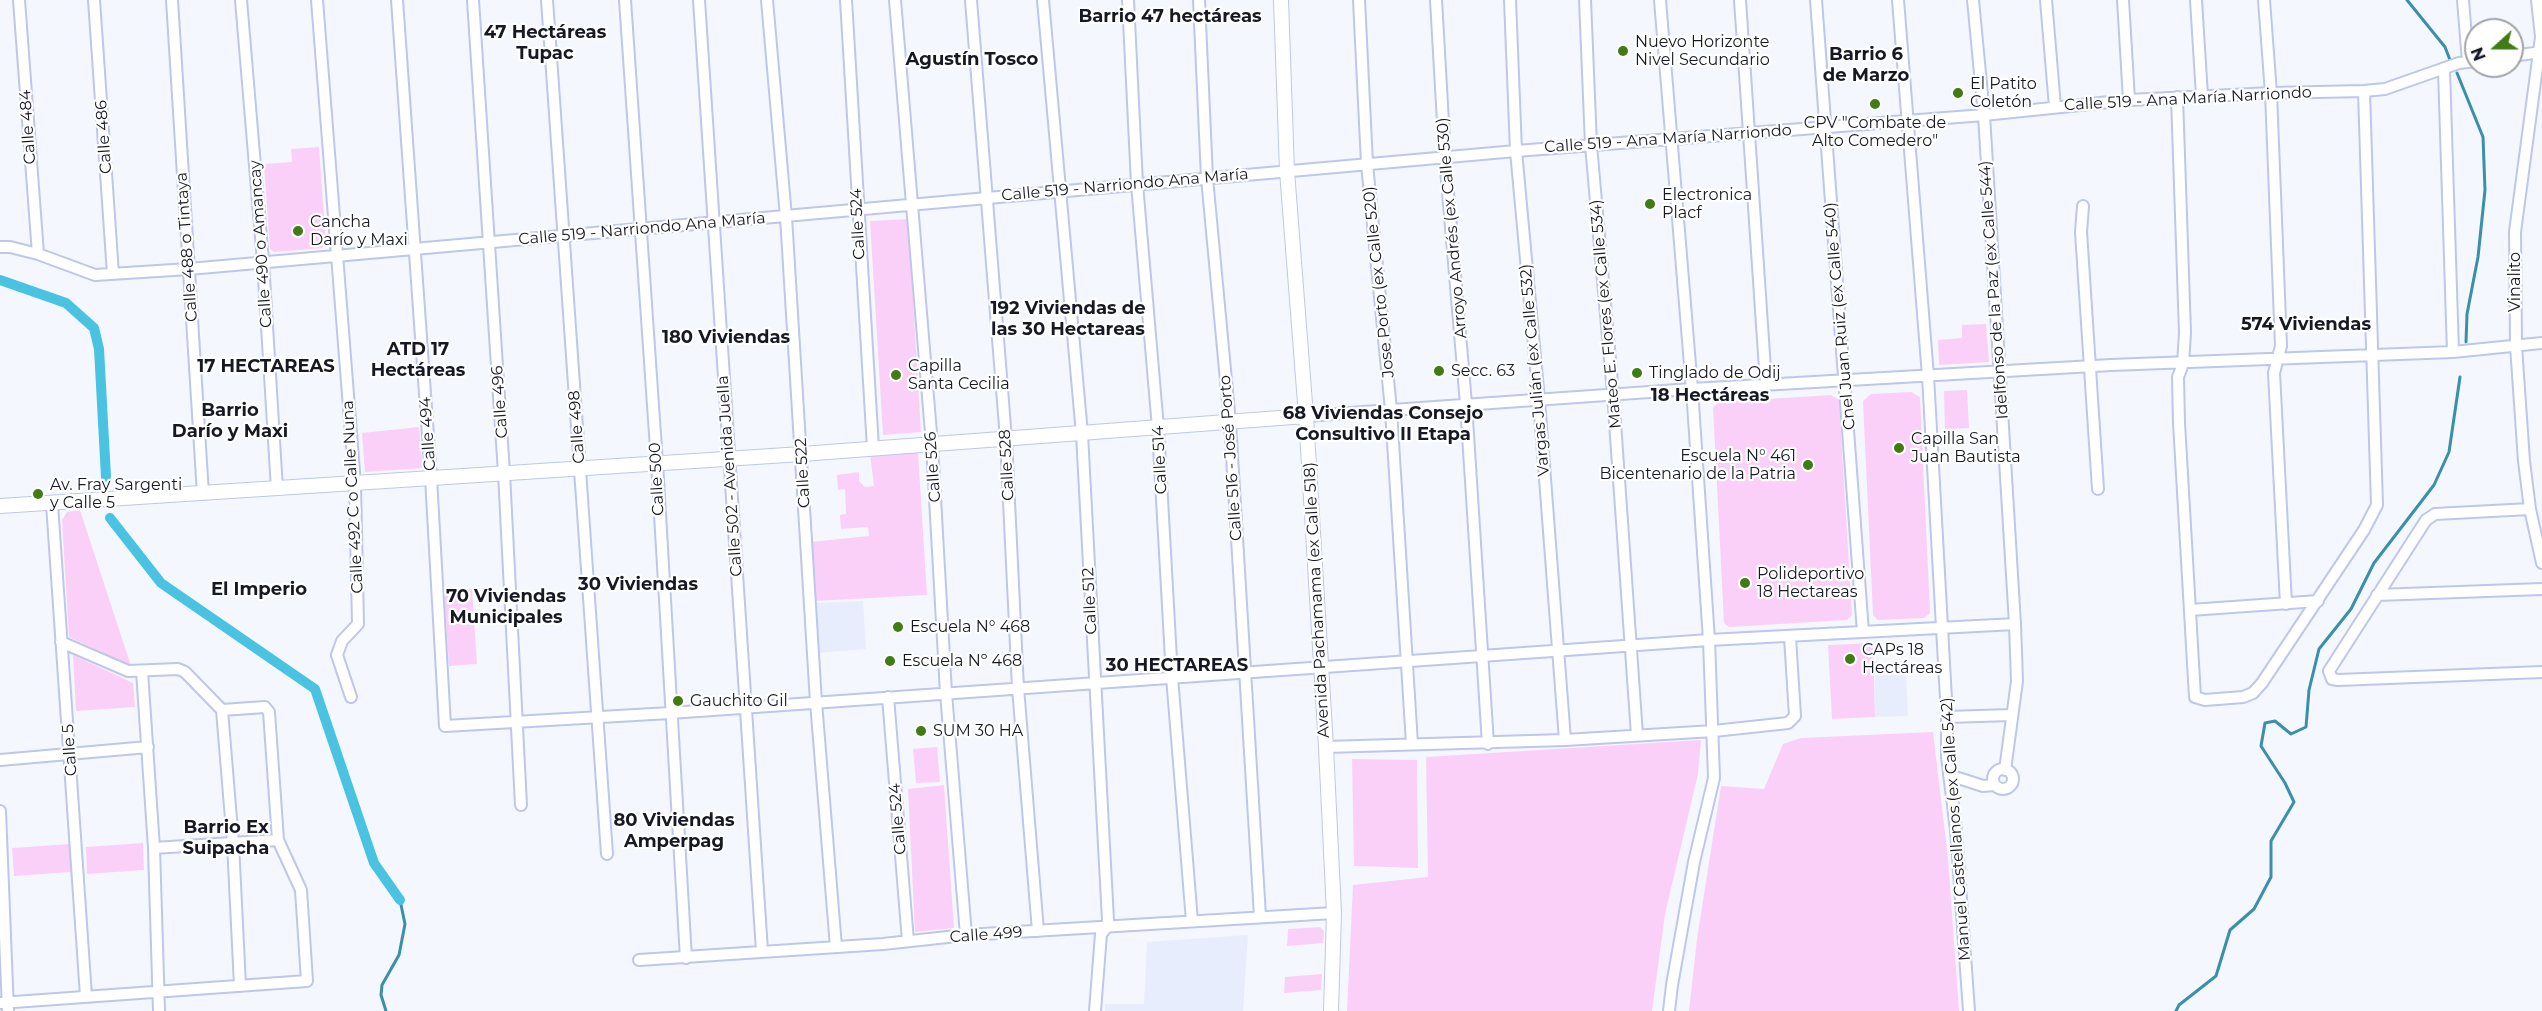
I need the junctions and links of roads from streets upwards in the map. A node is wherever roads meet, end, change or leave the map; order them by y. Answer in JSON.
{"nodes":[{"id":1,"x":19,"y":0,"type":"edge"},
{"id":2,"x":94,"y":0,"type":"edge"},
{"id":3,"x":172,"y":0,"type":"edge"},
{"id":4,"x":241,"y":0,"type":"edge"},
{"id":5,"x":317,"y":0,"type":"edge"},
{"id":6,"x":397,"y":0,"type":"edge"},
{"id":7,"x":473,"y":0,"type":"edge"},
{"id":8,"x":547,"y":0,"type":"edge"},
{"id":9,"x":625,"y":0,"type":"edge"},
{"id":10,"x":699,"y":0,"type":"edge"},
{"id":11,"x":767,"y":0,"type":"edge"},
{"id":12,"x":846,"y":0,"type":"edge"},
{"id":13,"x":895,"y":0,"type":"edge"},
{"id":14,"x":971,"y":0,"type":"edge"},
{"id":15,"x":1043,"y":0,"type":"edge"},
{"id":16,"x":1128,"y":0,"type":"edge"},
{"id":17,"x":1199,"y":0,"type":"edge"},
{"id":18,"x":1281,"y":0,"type":"edge"},
{"id":19,"x":1359,"y":0,"type":"edge"},
{"id":20,"x":1436,"y":0,"type":"edge"},
{"id":21,"x":1510,"y":0,"type":"edge"},
{"id":22,"x":1585,"y":0,"type":"edge"},
{"id":23,"x":1660,"y":0,"type":"edge"},
{"id":24,"x":1740,"y":0,"type":"edge"},
{"id":25,"x":1816,"y":0,"type":"edge"},
{"id":26,"x":1898,"y":0,"type":"edge"},
{"id":27,"x":1973,"y":0,"type":"edge"},
{"id":28,"x":2046,"y":0,"type":"edge"},
{"id":29,"x":2123,"y":0,"type":"edge"},
{"id":30,"x":2196,"y":0,"type":"edge"},
{"id":31,"x":2264,"y":0,"type":"edge"},
{"id":32,"x":2463,"y":0,"type":"edge"},
{"id":33,"x":2537,"y":0,"type":"edge"},
{"id":34,"x":2466,"y":18,"type":"edge"},
{"id":35,"x":2541,"y":52,"type":"edge"},
{"id":36,"x":2524,"y":54,"type":"edge"},
{"id":37,"x":2464,"y":64,"type":"edge"},
{"id":38,"x":2444,"y":70,"type":"junction"},
{"id":39,"x":2364,"y":91,"type":"junction"},
{"id":40,"x":2271,"y":93,"type":"junction"},
{"id":41,"x":2202,"y":96,"type":"junction"},
{"id":42,"x":2178,"y":98,"type":"junction"},
{"id":43,"x":2129,"y":100,"type":"junction"},
{"id":44,"x":2055,"y":107,"type":"junction"},
{"id":45,"x":1984,"y":115,"type":"junction"},
{"id":46,"x":1909,"y":121,"type":"junction"},
{"id":47,"x":1825,"y":127,"type":"junction"},
{"id":48,"x":1749,"y":132,"type":"junction"},
{"id":49,"x":1670,"y":138,"type":"junction"},
{"id":50,"x":1591,"y":145,"type":"junction"},
{"id":51,"x":1516,"y":151,"type":"junction"},
{"id":52,"x":1445,"y":158,"type":"junction"},
{"id":53,"x":1367,"y":164,"type":"junction"},
{"id":54,"x":1287,"y":171,"type":"junction"},
{"id":55,"x":1207,"y":178,"type":"junction"},
{"id":56,"x":1137,"y":184,"type":"junction"},
{"id":57,"x":1060,"y":190,"type":"junction"},
{"id":58,"x":987,"y":197,"type":"junction"},
{"id":59,"x":912,"y":204,"type":"junction"},
{"id":60,"x":2083,"y":206,"type":"dead end"},
{"id":61,"x":857,"y":209,"type":"junction"},
{"id":62,"x":786,"y":217,"type":"junction"},
{"id":63,"x":714,"y":222,"type":"junction"},
{"id":64,"x":640,"y":230,"type":"junction"},
{"id":65,"x":563,"y":236,"type":"junction"},
{"id":66,"x":489,"y":243,"type":"junction"},
{"id":67,"x":0,"y":247,"type":"edge"},
{"id":68,"x":416,"y":249,"type":"junction"},
{"id":69,"x":38,"y":254,"type":"junction"},
{"id":70,"x":337,"y":254,"type":"junction"},
{"id":71,"x":262,"y":261,"type":"junction"},
{"id":72,"x":189,"y":269,"type":"junction"},
{"id":73,"x":113,"y":274,"type":"junction"},
{"id":74,"x":2542,"y":343,"type":"edge"},
{"id":75,"x":2516,"y":346,"type":"junction"},
{"id":76,"x":2453,"y":352,"type":"junction"},
{"id":77,"x":2372,"y":354,"type":"junction"},
{"id":78,"x":2279,"y":360,"type":"junction"},
{"id":79,"x":2183,"y":364,"type":"junction"},
{"id":80,"x":2088,"y":366,"type":"junction"},
{"id":81,"x":2000,"y":372,"type":"junction"},
{"id":82,"x":1928,"y":376,"type":"junction"},
{"id":83,"x":1846,"y":381,"type":"junction"},
{"id":84,"x":1766,"y":384,"type":"junction"},
{"id":85,"x":1692,"y":389,"type":"junction"},
{"id":86,"x":1613,"y":394,"type":"junction"},
{"id":87,"x":1539,"y":400,"type":"junction"},
{"id":88,"x":1466,"y":404,"type":"junction"},
{"id":89,"x":1391,"y":410,"type":"junction"},
{"id":90,"x":1306,"y":416,"type":"junction"},
{"id":91,"x":1230,"y":423,"type":"junction"},
{"id":92,"x":1158,"y":428,"type":"junction"},
{"id":93,"x":1082,"y":435,"type":"junction"},
{"id":94,"x":1006,"y":439,"type":"junction"},
{"id":95,"x":932,"y":444,"type":"junction"},
{"id":96,"x":873,"y":448,"type":"junction"},
{"id":97,"x":802,"y":454,"type":"junction"},
{"id":98,"x":729,"y":459,"type":"junction"},
{"id":99,"x":657,"y":463,"type":"junction"},
{"id":100,"x":580,"y":469,"type":"junction"},
{"id":101,"x":504,"y":473,"type":"junction"},
{"id":102,"x":431,"y":478,"type":"junction"},
{"id":103,"x":355,"y":484,"type":"junction"},
{"id":104,"x":277,"y":489,"type":"junction"},
{"id":105,"x":2098,"y":489,"type":"dead end"},
{"id":106,"x":202,"y":494,"type":"junction"},
{"id":107,"x":52,"y":504,"type":"junction"},
{"id":108,"x":0,"y":506,"type":"edge"},
{"id":109,"x":2530,"y":509,"type":"junction"},
{"id":110,"x":2542,"y":563,"type":"edge"},
{"id":111,"x":2542,"y":589,"type":"edge"},
{"id":112,"x":2377,"y":595,"type":"junction"},
{"id":113,"x":2318,"y":601,"type":"junction"},
{"id":114,"x":2286,"y":604,"type":"junction"},
{"id":115,"x":2190,"y":610,"type":"junction"},
{"id":116,"x":2015,"y":624,"type":"junction"},
{"id":117,"x":1941,"y":628,"type":"junction"},
{"id":118,"x":1863,"y":632,"type":"junction"},
{"id":119,"x":1790,"y":637,"type":"junction"},
{"id":120,"x":1709,"y":640,"type":"junction"},
{"id":121,"x":62,"y":642,"type":"junction"},
{"id":122,"x":1631,"y":646,"type":"junction"},
{"id":123,"x":1558,"y":652,"type":"junction"},
{"id":124,"x":1483,"y":655,"type":"junction"},
{"id":125,"x":1407,"y":660,"type":"junction"},
{"id":126,"x":1321,"y":666,"type":"junction"},
{"id":127,"x":142,"y":671,"type":"junction"},
{"id":128,"x":1245,"y":672,"type":"junction"},
{"id":129,"x":2542,"y":672,"type":"edge"},
{"id":130,"x":1172,"y":677,"type":"junction"},
{"id":131,"x":1094,"y":683,"type":"junction"},
{"id":132,"x":1018,"y":688,"type":"junction"},
{"id":133,"x":946,"y":693,"type":"junction"},
{"id":134,"x":351,"y":697,"type":"dead end"},
{"id":135,"x":888,"y":697,"type":"junction"},
{"id":136,"x":816,"y":702,"type":"junction"},
{"id":137,"x":746,"y":707,"type":"junction"},
{"id":138,"x":222,"y":710,"type":"junction"},
{"id":139,"x":670,"y":713,"type":"junction"},
{"id":140,"x":597,"y":717,"type":"junction"},
{"id":141,"x":1947,"y":717,"type":"junction"},
{"id":142,"x":2011,"y":719,"type":"junction"},
{"id":143,"x":517,"y":722,"type":"junction"},
{"id":144,"x":1714,"y":731,"type":"junction"},
{"id":145,"x":1637,"y":735,"type":"junction"},
{"id":146,"x":1565,"y":740,"type":"junction"},
{"id":147,"x":1413,"y":744,"type":"junction"},
{"id":148,"x":1488,"y":744,"type":"junction"},
{"id":149,"x":148,"y":747,"type":"junction"},
{"id":150,"x":1326,"y":747,"type":"junction"},
{"id":151,"x":70,"y":754,"type":"junction"},
{"id":152,"x":0,"y":760,"type":"edge"},
{"id":153,"x":2005,"y":770,"type":"junction"},
{"id":154,"x":1949,"y":775,"type":"junction"},
{"id":155,"x":1994,"y":785,"type":"junction"},
{"id":156,"x":521,"y":805,"type":"dead end"},
{"id":157,"x":0,"y":811,"type":"edge"},
{"id":158,"x":278,"y":840,"type":"junction"},
{"id":159,"x":233,"y":843,"type":"junction"},
{"id":160,"x":154,"y":848,"type":"junction"},
{"id":161,"x":608,"y":854,"type":"dead end"},
{"id":162,"x":1334,"y":914,"type":"junction"},
{"id":163,"x":1260,"y":916,"type":"junction"},
{"id":164,"x":1192,"y":921,"type":"junction"},
{"id":165,"x":1107,"y":927,"type":"junction"},
{"id":166,"x":1038,"y":931,"type":"junction"},
{"id":167,"x":966,"y":935,"type":"junction"},
{"id":168,"x":908,"y":941,"type":"junction"},
{"id":169,"x":836,"y":946,"type":"junction"},
{"id":170,"x":762,"y":951,"type":"junction"},
{"id":171,"x":686,"y":958,"type":"junction"},
{"id":172,"x":639,"y":960,"type":"dead end"},
{"id":173,"x":240,"y":986,"type":"junction"},
{"id":174,"x":158,"y":992,"type":"junction"},
{"id":175,"x":86,"y":996,"type":"junction"},
{"id":176,"x":5,"y":1005,"type":"edge"},
{"id":177,"x":159,"y":1011,"type":"edge"},
{"id":178,"x":1095,"y":1011,"type":"edge"},
{"id":179,"x":1331,"y":1011,"type":"edge"},
{"id":180,"x":1670,"y":1011,"type":"edge"},
{"id":181,"x":1969,"y":1011,"type":"edge"}],
"edges":[{"from":1,"to":69,"type":"street","name":"Calle 484"},
{"from":2,"to":73,"type":"street","name":"Calle 486"},
{"from":3,"to":72,"type":"street","name":"Calle 488 o Tintaya"},
{"from":4,"to":71,"type":"street","name":"Calle 490 o Amancay"},
{"from":5,"to":70,"type":"street","name":"Calle 492 C o Calle Nuna"},
{"from":6,"to":68,"type":"street","name":"Calle 494"},
{"from":7,"to":66,"type":"street","name":"Calle 496"},
{"from":8,"to":65,"type":"street","name":"Calle 498"},
{"from":9,"to":64,"type":"street","name":"Calle 500"},
{"from":10,"to":63,"type":"street","name":"Calle 502 - Avenida Juella"},
{"from":11,"to":62,"type":"street","name":"Calle 522"},
{"from":12,"to":61,"type":"street","name":"Calle 524"},
{"from":13,"to":59,"type":"street","name":"Calle 526"},
{"from":14,"to":58,"type":"street","name":"Calle 528"},
{"from":15,"to":57,"type":"street","name":"Calle 512"},
{"from":16,"to":56,"type":"street","name":"Calle 514"},
{"from":17,"to":55,"type":"street","name":"Calle 516 - José Porto"},
{"from":18,"to":54,"type":"street","name":"Avenida Pachamama (ex Calle 518)"},
{"from":19,"to":53,"type":"street","name":"Jose Porto (ex Calle 520)"},
{"from":20,"to":52,"type":"street","name":"Arroyo Andrés (ex Calle 530)"},
{"from":21,"to":51,"type":"street","name":"Vargas Julián (ex Calle 532)"},
{"from":22,"to":50,"type":"street","name":"Mateo E. Flores (ex Calle 534)"},
{"from":23,"to":49,"type":"street"},
{"from":24,"to":48,"type":"street"},
{"from":25,"to":47,"type":"street","name":"Cnel Juan Ruiz (ex Calle 540)"},
{"from":26,"to":46,"type":"street","name":"Manuel Castellanos (ex Calle 542)"},
{"from":27,"to":45,"type":"street","name":"Idelfonso de la Paz (ex Calle 544)"},
{"from":28,"to":44,"type":"street"},
{"from":29,"to":43,"type":"street"},
{"from":30,"to":41,"type":"street"},
{"from":31,"to":40,"type":"street"},
{"from":32,"to":34,"type":"street"},
{"from":33,"to":35,"type":"street","name":"Vinalito"},
{"from":35,"to":36,"type":"street"},
{"from":35,"to":75,"type":"street","name":"Vinalito"},
{"from":37,"to":38,"type":"street","name":"Calle 519 - Ana María Narriondo"},
{"from":38,"to":39,"type":"street","name":"Calle 519 - Ana María Narriondo"},
{"from":38,"to":76,"type":"street"},
{"from":39,"to":40,"type":"street","name":"Calle 519 - Ana María Narriondo"},
{"from":39,"to":77,"type":"street"},
{"from":40,"to":41,"type":"street","name":"Calle 519 - Ana María Narriondo"},
{"from":40,"to":78,"type":"street"},
{"from":41,"to":42,"type":"street","name":"Calle 519 - Ana María Narriondo"},
{"from":42,"to":43,"type":"street","name":"Calle 519 - Ana María Narriondo"},
{"from":42,"to":79,"type":"street"},
{"from":43,"to":44,"type":"street","name":"Calle 519 - Ana María Narriondo"},
{"from":44,"to":45,"type":"street","name":"Calle 519 - Ana María Narriondo"},
{"from":45,"to":46,"type":"street","name":"Calle 519 - Ana María Narriondo"},
{"from":45,"to":81,"type":"street","name":"Idelfonso de la Paz (ex Calle 544)"},
{"from":46,"to":47,"type":"street","name":"Calle 519 - Ana María Narriondo"},
{"from":46,"to":82,"type":"street","name":"Manuel Castellanos (ex Calle 542)"},
{"from":47,"to":48,"type":"street","name":"Calle 519 - Ana María Narriondo"},
{"from":47,"to":83,"type":"street","name":"Cnel Juan Ruiz (ex Calle 540)"},
{"from":48,"to":49,"type":"street","name":"Calle 519 - Ana María Narriondo"},
{"from":48,"to":84,"type":"street"},
{"from":49,"to":50,"type":"street","name":"Calle 519 - Ana María Narriondo"},
{"from":49,"to":85,"type":"street"},
{"from":50,"to":51,"type":"street","name":"Calle 519 - Ana María Narriondo"},
{"from":50,"to":86,"type":"street","name":"Mateo E. Flores (ex Calle 534)"},
{"from":51,"to":52,"type":"street","name":"Calle 519 - Ana María Narriondo"},
{"from":51,"to":87,"type":"street","name":"Vargas Julián (ex Calle 532)"},
{"from":52,"to":53,"type":"street","name":"Calle 519 - Ana María Narriondo"},
{"from":52,"to":88,"type":"street","name":"Arroyo Andrés (ex Calle 530)"},
{"from":53,"to":54,"type":"street","name":"Calle 519 - Ana María Narriondo"},
{"from":53,"to":89,"type":"street","name":"Jose Porto (ex Calle 520)"},
{"from":54,"to":55,"type":"street","name":"Calle 519 - Narriondo Ana María"},
{"from":54,"to":90,"type":"street","name":"Avenida Pachamama (ex Calle 518)"},
{"from":55,"to":56,"type":"street","name":"Calle 519 - Narriondo Ana María"},
{"from":55,"to":91,"type":"street","name":"Calle 516 - José Porto"},
{"from":56,"to":57,"type":"street","name":"Calle 519 - Narriondo Ana María"},
{"from":56,"to":92,"type":"street","name":"Calle 514"},
{"from":57,"to":58,"type":"street","name":"Calle 519 - Narriondo Ana María"},
{"from":57,"to":93,"type":"street","name":"Calle 512"},
{"from":58,"to":59,"type":"street","name":"Calle 519 - Narriondo Ana María"},
{"from":58,"to":94,"type":"street","name":"Calle 528"},
{"from":59,"to":61,"type":"street","name":"Calle 519 - Narriondo Ana María"},
{"from":59,"to":95,"type":"street","name":"Calle 526"},
{"from":60,"to":80,"type":"street"},
{"from":61,"to":62,"type":"street","name":"Calle 519 - Narriondo Ana María"},
{"from":61,"to":96,"type":"street","name":"Calle 524"},
{"from":62,"to":63,"type":"street","name":"Calle 519 - Narriondo Ana María"},
{"from":62,"to":97,"type":"street","name":"Calle 522"},
{"from":63,"to":64,"type":"street","name":"Calle 519 - Narriondo Ana María"},
{"from":63,"to":98,"type":"street","name":"Calle 502 - Avenida Juella"},
{"from":64,"to":65,"type":"street","name":"Calle 519 - Narriondo Ana María"},
{"from":64,"to":99,"type":"street","name":"Calle 500"},
{"from":65,"to":66,"type":"street","name":"Calle 519 - Narriondo Ana María"},
{"from":65,"to":100,"type":"street","name":"Calle 498"},
{"from":66,"to":68,"type":"street","name":"Calle 519 - Narriondo Ana María"},
{"from":66,"to":101,"type":"street","name":"Calle 496"},
{"from":67,"to":69,"type":"street","name":"Calle 519 - Narriondo Ana María"},
{"from":68,"to":70,"type":"street","name":"Calle 519 - Narriondo Ana María"},
{"from":68,"to":102,"type":"street","name":"Calle 494"},
{"from":69,"to":73,"type":"street","name":"Calle 519 - Narriondo Ana María"},
{"from":70,"to":71,"type":"street","name":"Calle 519 - Narriondo Ana María"},
{"from":70,"to":103,"type":"street","name":"Calle 492 C o Calle Nuna"},
{"from":71,"to":72,"type":"street","name":"Calle 519 - Narriondo Ana María"},
{"from":71,"to":104,"type":"street","name":"Calle 490 o Amancay"},
{"from":72,"to":73,"type":"street","name":"Calle 519 - Narriondo Ana María"},
{"from":72,"to":106,"type":"street","name":"Calle 488 o Tintaya"},
{"from":74,"to":75,"type":"street"},
{"from":75,"to":76,"type":"street"},
{"from":75,"to":109,"type":"street","name":"Vinalito"},
{"from":76,"to":77,"type":"street"},
{"from":77,"to":78,"type":"street"},
{"from":77,"to":113,"type":"street"},
{"from":78,"to":79,"type":"street"},
{"from":78,"to":114,"type":"street"},
{"from":79,"to":80,"type":"street"},
{"from":79,"to":115,"type":"street"},
{"from":80,"to":81,"type":"street"},
{"from":80,"to":105,"type":"street"},
{"from":81,"to":82,"type":"street"},
{"from":81,"to":116,"type":"street","name":"Idelfonso de la Paz (ex Calle 544)"},
{"from":82,"to":83,"type":"street"},
{"from":82,"to":117,"type":"street","name":"Manuel Castellanos (ex Calle 542)"},
{"from":83,"to":84,"type":"street"},
{"from":83,"to":118,"type":"street","name":"Cnel Juan Ruiz (ex Calle 540)"},
{"from":84,"to":85,"type":"street"},
{"from":85,"to":86,"type":"street"},
{"from":85,"to":120,"type":"street"},
{"from":86,"to":87,"type":"street"},
{"from":86,"to":122,"type":"street","name":"Mateo E. Flores (ex Calle 534)"},
{"from":87,"to":88,"type":"street"},
{"from":87,"to":123,"type":"street","name":"Vargas Julián (ex Calle 532)"},
{"from":88,"to":89,"type":"street"},
{"from":88,"to":124,"type":"street","name":"Arroyo Andrés (ex Calle 530)"},
{"from":89,"to":90,"type":"street"},
{"from":89,"to":125,"type":"street","name":"Jose Porto (ex Calle 520)"},
{"from":90,"to":91,"type":"street"},
{"from":90,"to":126,"type":"street","name":"Avenida Pachamama (ex Calle 518)"},
{"from":91,"to":92,"type":"street"},
{"from":91,"to":128,"type":"street","name":"Calle 516 - José Porto"},
{"from":92,"to":93,"type":"street"},
{"from":92,"to":130,"type":"street","name":"Calle 514"},
{"from":93,"to":94,"type":"street"},
{"from":93,"to":131,"type":"street","name":"Calle 512"},
{"from":94,"to":95,"type":"street"},
{"from":94,"to":132,"type":"street","name":"Calle 528"},
{"from":95,"to":96,"type":"street"},
{"from":95,"to":133,"type":"street","name":"Calle 526"},
{"from":96,"to":97,"type":"street"},
{"from":97,"to":98,"type":"street"},
{"from":97,"to":136,"type":"street","name":"Calle 522"},
{"from":98,"to":99,"type":"street"},
{"from":98,"to":137,"type":"street","name":"Calle 502 - Avenida Juella"},
{"from":99,"to":100,"type":"street"},
{"from":99,"to":139,"type":"street","name":"Calle 500"},
{"from":100,"to":101,"type":"street"},
{"from":100,"to":140,"type":"street","name":"Calle 498"},
{"from":101,"to":102,"type":"street"},
{"from":101,"to":143,"type":"street","name":"Calle 496"},
{"from":102,"to":103,"type":"street"},
{"from":102,"to":143,"type":"street","name":"Calle 494"},
{"from":103,"to":104,"type":"street"},
{"from":103,"to":134,"type":"street","name":"Calle 492 C o Calle Nuna"},
{"from":104,"to":106,"type":"street"},
{"from":106,"to":107,"type":"street"},
{"from":107,"to":108,"type":"street"},
{"from":107,"to":121,"type":"street","name":"Calle 5"},
{"from":109,"to":110,"type":"street","name":"Vinalito"},
{"from":109,"to":112,"type":"street"},
{"from":111,"to":112,"type":"street"},
{"from":112,"to":129,"type":"street"},
{"from":113,"to":114,"type":"street"},
{"from":113,"to":115,"type":"street"},
{"from":114,"to":115,"type":"street"},
{"from":116,"to":117,"type":"street"},
{"from":116,"to":142,"type":"street","name":"Idelfonso de la Paz (ex Calle 544)"},
{"from":117,"to":118,"type":"street"},
{"from":117,"to":141,"type":"street","name":"Manuel Castellanos (ex Calle 542)"},
{"from":118,"to":119,"type":"street"},
{"from":119,"to":120,"type":"street"},
{"from":119,"to":144,"type":"street"},
{"from":120,"to":122,"type":"street"},
{"from":120,"to":144,"type":"street"},
{"from":121,"to":127,"type":"street"},
{"from":121,"to":151,"type":"street","name":"Calle 5"},
{"from":122,"to":123,"type":"street"},
{"from":122,"to":145,"type":"street","name":"Mateo E. Flores (ex Calle 534)"},
{"from":123,"to":124,"type":"street"},
{"from":123,"to":146,"type":"street","name":"Vargas Julián (ex Calle 532)"},
{"from":124,"to":125,"type":"street"},
{"from":124,"to":148,"type":"street","name":"Arroyo Andrés (ex Calle 530)"},
{"from":125,"to":126,"type":"street"},
{"from":125,"to":147,"type":"street","name":"Jose Porto (ex Calle 520)"},
{"from":126,"to":128,"type":"street"},
{"from":126,"to":150,"type":"street","name":"Avenida Pachamama (ex Calle 518)"},
{"from":127,"to":138,"type":"street"},
{"from":127,"to":149,"type":"street"},
{"from":128,"to":130,"type":"street"},
{"from":128,"to":163,"type":"street","name":"Calle 516 - José Porto"},
{"from":130,"to":131,"type":"street"},
{"from":130,"to":164,"type":"street","name":"Calle 514"},
{"from":131,"to":132,"type":"street"},
{"from":131,"to":165,"type":"street","name":"Calle 512"},
{"from":132,"to":133,"type":"street"},
{"from":132,"to":166,"type":"street","name":"Calle 528"},
{"from":133,"to":135,"type":"street"},
{"from":133,"to":167,"type":"street","name":"Calle 526"},
{"from":135,"to":136,"type":"street"},
{"from":135,"to":168,"type":"street","name":"Calle 524"},
{"from":136,"to":137,"type":"street"},
{"from":136,"to":169,"type":"street","name":"Calle 522"},
{"from":137,"to":139,"type":"street"},
{"from":137,"to":170,"type":"street","name":"Calle 502 - Avenida Juella"},
{"from":138,"to":158,"type":"street"},
{"from":138,"to":159,"type":"street"},
{"from":139,"to":140,"type":"street"},
{"from":139,"to":171,"type":"street","name":"Calle 500"},
{"from":140,"to":143,"type":"street"},
{"from":140,"to":161,"type":"street","name":"Calle 498"},
{"from":141,"to":142,"type":"street"},
{"from":141,"to":154,"type":"street","name":"Manuel Castellanos (ex Calle 542)"},
{"from":142,"to":153,"type":"street","name":"Idelfonso de la Paz (ex Calle 544)"},
{"from":143,"to":156,"type":"street","name":"Calle 496"},
{"from":144,"to":145,"type":"street"},
{"from":144,"to":180,"type":"street"},
{"from":145,"to":146,"type":"street"},
{"from":146,"to":148,"type":"street"},
{"from":147,"to":148,"type":"street"},
{"from":147,"to":150,"type":"street"},
{"from":149,"to":151,"type":"street"},
{"from":149,"to":160,"type":"street"},
{"from":150,"to":162,"type":"street","name":"Avenida Pachamama (ex Calle 518)"},
{"from":151,"to":152,"type":"street"},
{"from":151,"to":175,"type":"street","name":"Calle 5"},
{"from":153,"to":155,"type":"street"},
{"from":153,"to":155,"type":"street"},
{"from":154,"to":155,"type":"street"},
{"from":154,"to":181,"type":"street","name":"Manuel Castellanos (ex Calle 542)"},
{"from":157,"to":176,"type":"street"},
{"from":158,"to":159,"type":"street"},
{"from":158,"to":173,"type":"street"},
{"from":159,"to":160,"type":"street"},
{"from":159,"to":173,"type":"street"},
{"from":160,"to":174,"type":"street"},
{"from":162,"to":163,"type":"street","name":"Calle 499"},
{"from":162,"to":179,"type":"street","name":"Avenida Pachamama (ex Calle 518)"},
{"from":163,"to":164,"type":"street","name":"Calle 499"},
{"from":164,"to":165,"type":"street","name":"Calle 499"},
{"from":165,"to":166,"type":"street","name":"Calle 499"},
{"from":165,"to":178,"type":"street","name":"Calle 512"},
{"from":166,"to":167,"type":"street","name":"Calle 499"},
{"from":167,"to":168,"type":"street","name":"Calle 499"},
{"from":168,"to":169,"type":"street","name":"Calle 499"},
{"from":169,"to":170,"type":"street","name":"Calle 499"},
{"from":170,"to":171,"type":"street","name":"Calle 499"},
{"from":171,"to":172,"type":"street","name":"Calle 499"},
{"from":173,"to":174,"type":"street"},
{"from":174,"to":175,"type":"street"},
{"from":174,"to":177,"type":"street"},
{"from":175,"to":176,"type":"street"}]}
